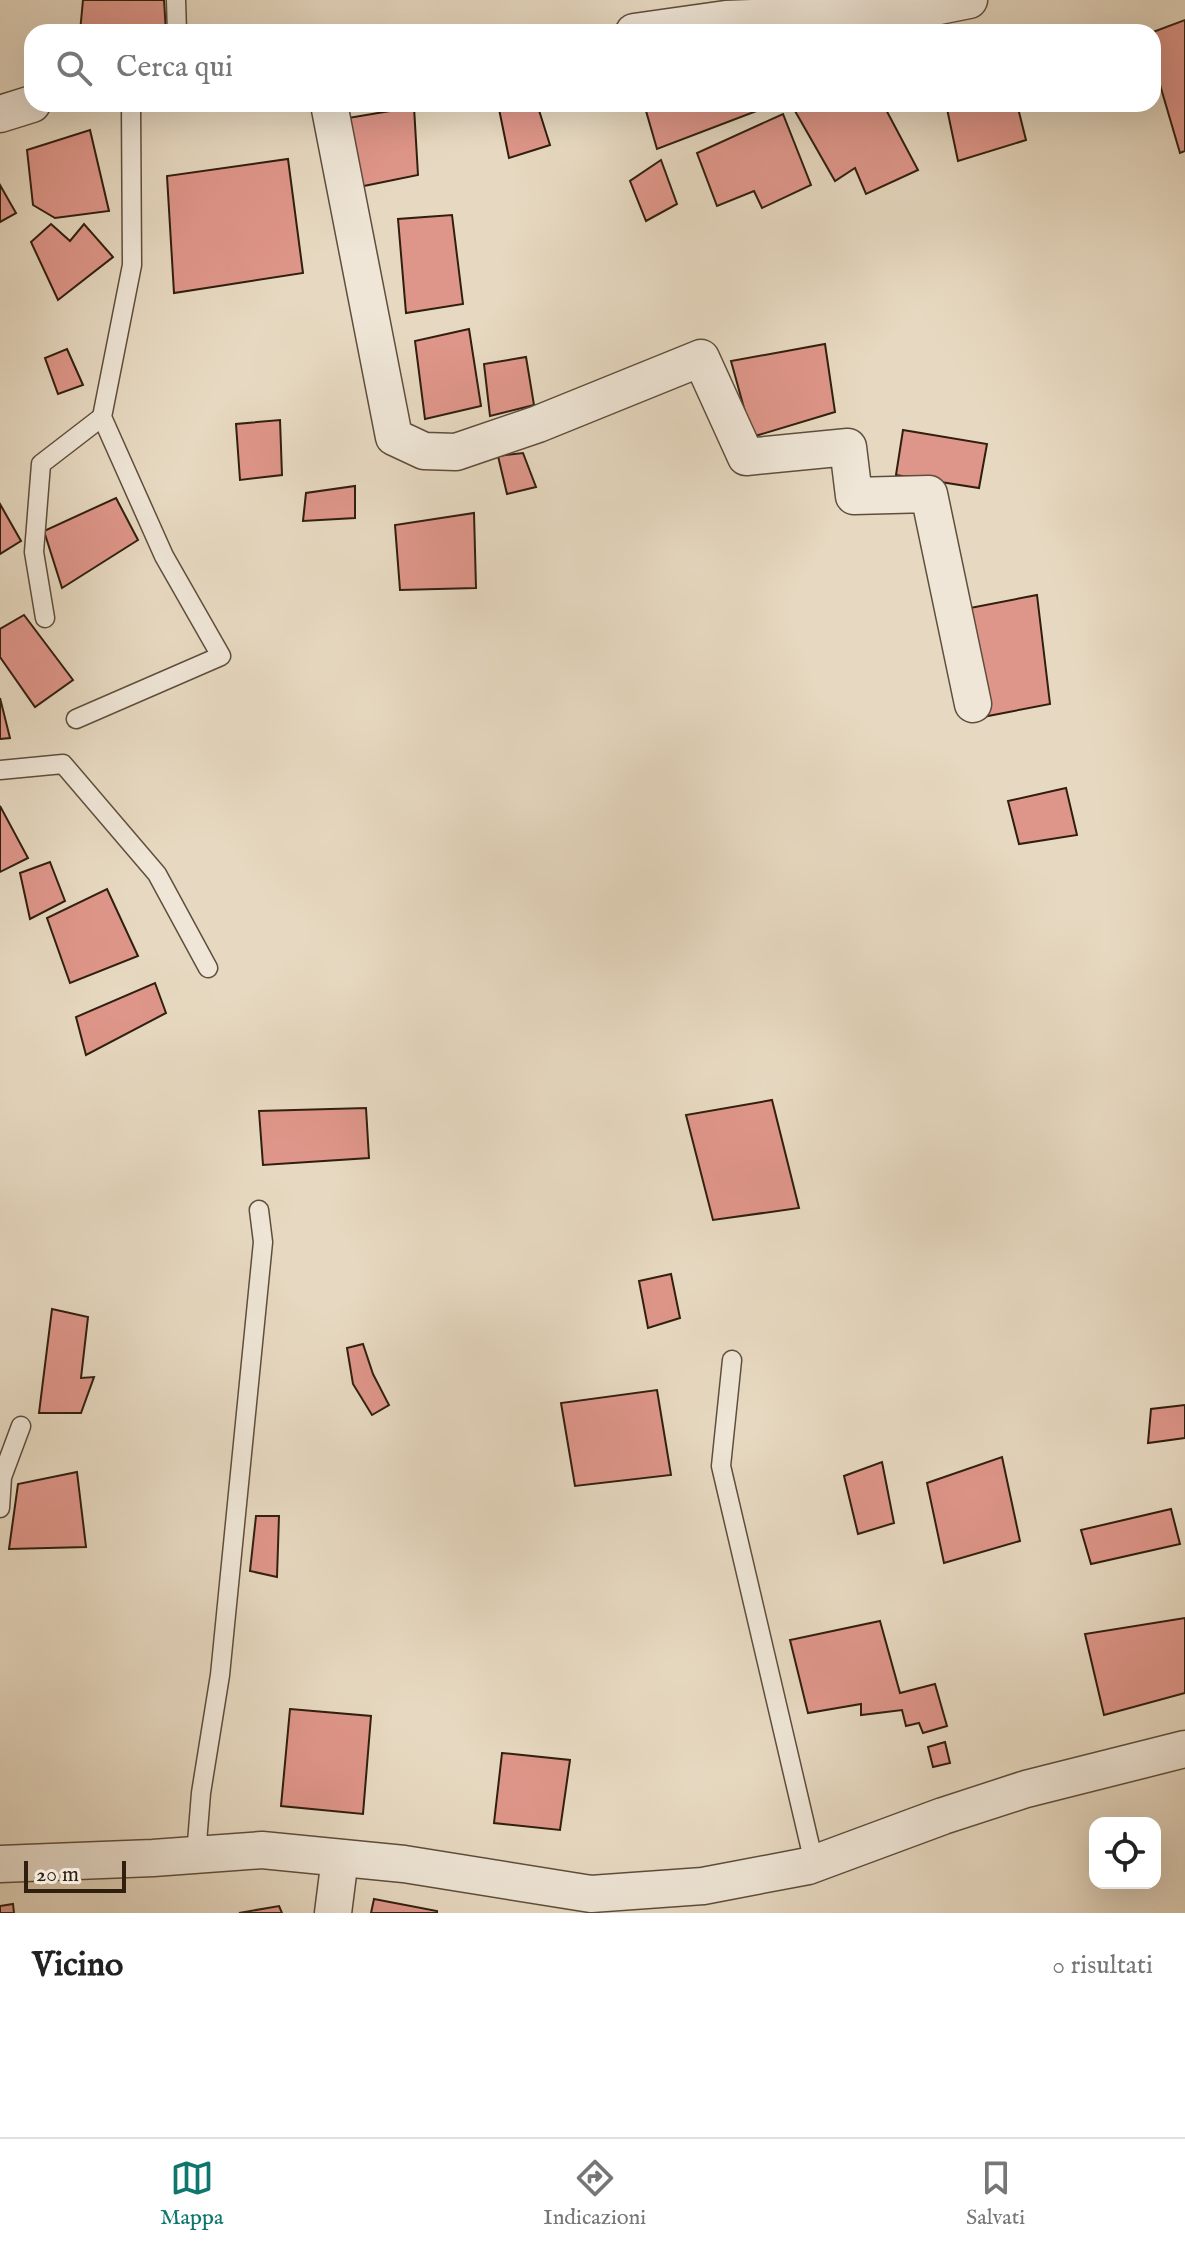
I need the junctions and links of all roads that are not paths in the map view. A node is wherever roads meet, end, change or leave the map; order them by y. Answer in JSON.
{"nodes":[{"id":1,"x":176,"y":0,"type":"edge"},
{"id":2,"x":969,"y":0,"type":"edge"},
{"id":3,"x":882,"y":7,"type":"edge"},
{"id":4,"x":177,"y":24,"type":"edge"},
{"id":5,"x":691,"y":24,"type":"edge"},
{"id":6,"x":24,"y":106,"type":"edge"},
{"id":7,"x":131,"y":112,"type":"edge"},
{"id":8,"x":331,"y":112,"type":"edge"},
{"id":9,"x":0,"y":114,"type":"edge"},
{"id":10,"x":102,"y":417,"type":"junction"},
{"id":11,"x":45,"y":618,"type":"dead end"},
{"id":12,"x":973,"y":704,"type":"dead end"},
{"id":13,"x":76,"y":719,"type":"dead end"},
{"id":14,"x":0,"y":770,"type":"edge"},
{"id":15,"x":208,"y":968,"type":"dead end"},
{"id":16,"x":259,"y":1210,"type":"dead end"},
{"id":17,"x":732,"y":1360,"type":"dead end"},
{"id":18,"x":21,"y":1426,"type":"dead end"},
{"id":19,"x":0,"y":1508,"type":"edge"},
{"id":20,"x":1185,"y":1749,"type":"edge"},
{"id":21,"x":196,"y":1855,"type":"junction"},
{"id":22,"x":340,"y":1858,"type":"junction"},
{"id":23,"x":814,"y":1863,"type":"junction"},
{"id":24,"x":0,"y":1864,"type":"edge"},
{"id":25,"x":333,"y":1913,"type":"edge"}],
"edges":[{"from":1,"to":4,"type":"lane"},
{"from":2,"to":3,"type":"street"},
{"from":3,"to":5,"type":"street"},
{"from":6,"to":9,"type":"street"},
{"from":7,"to":10,"type":"lane"},
{"from":8,"to":12,"type":"street"},
{"from":10,"to":11,"type":"lane"},
{"from":10,"to":13,"type":"lane"},
{"from":14,"to":15,"type":"lane"},
{"from":16,"to":21,"type":"lane"},
{"from":17,"to":23,"type":"lane"},
{"from":18,"to":19,"type":"lane"},
{"from":20,"to":23,"type":"street"},
{"from":21,"to":22,"type":"street"},
{"from":21,"to":24,"type":"street"},
{"from":22,"to":23,"type":"street"},
{"from":22,"to":25,"type":"street"}]}
